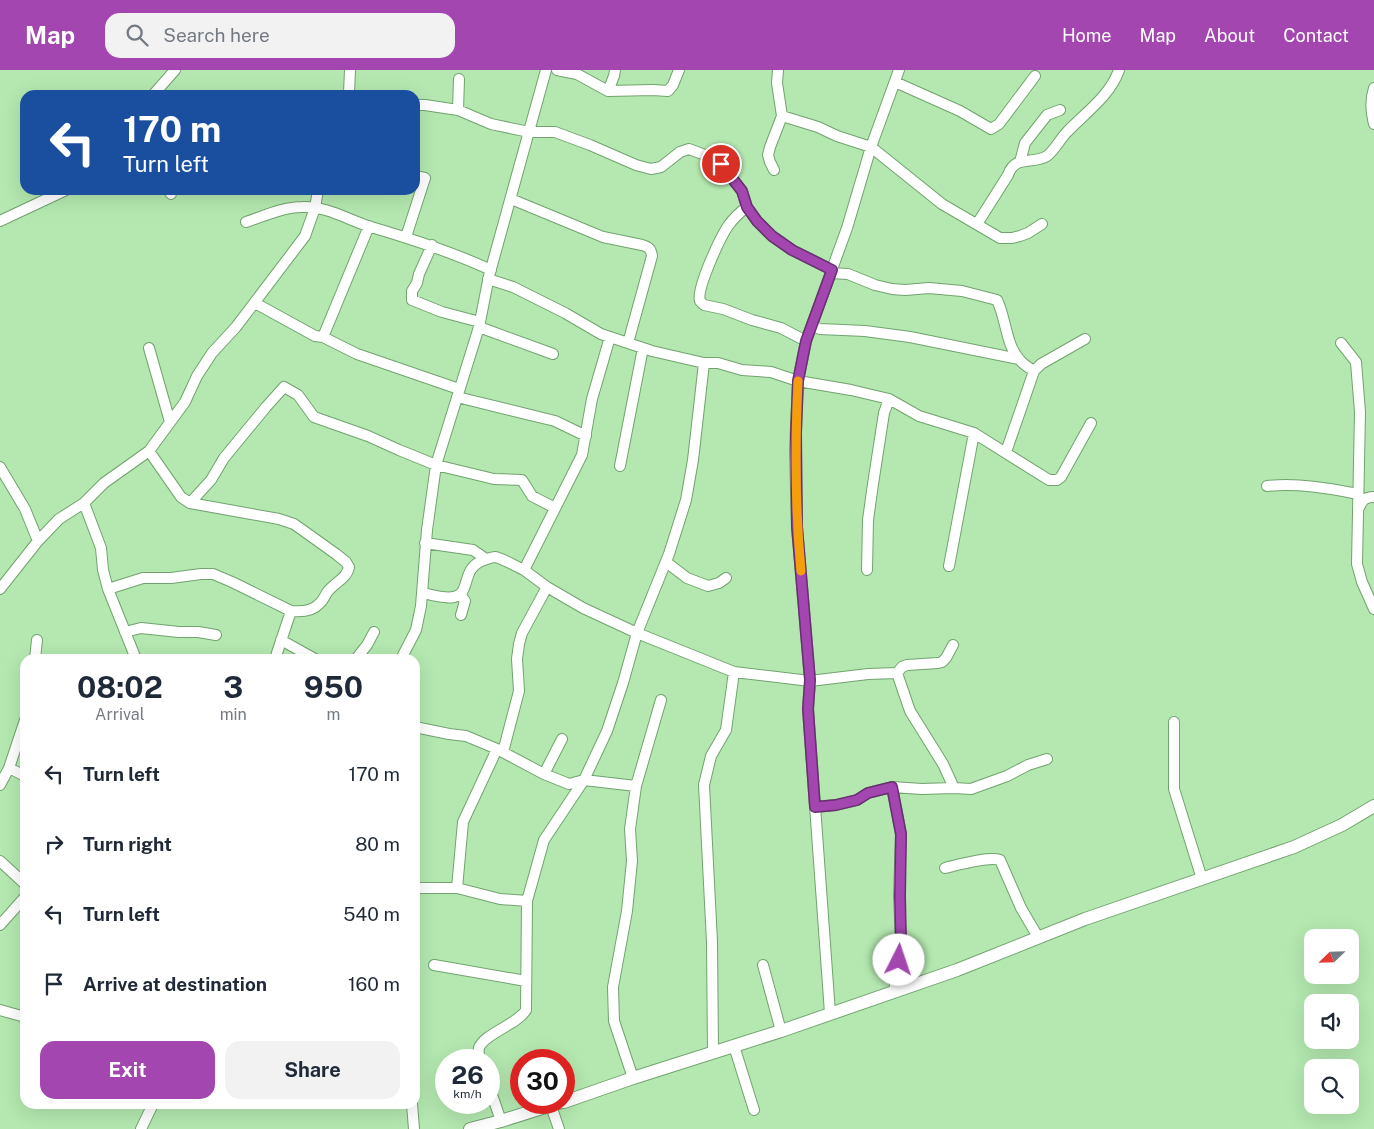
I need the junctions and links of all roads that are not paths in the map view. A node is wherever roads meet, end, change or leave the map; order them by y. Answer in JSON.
{"nodes":[{"id":1,"x":175,"y":70,"type":"edge"},
{"id":2,"x":350,"y":70,"type":"edge"},
{"id":3,"x":546,"y":70,"type":"edge"},
{"id":4,"x":557,"y":70,"type":"edge"},
{"id":5,"x":615,"y":70,"type":"edge"},
{"id":6,"x":679,"y":70,"type":"edge"},
{"id":7,"x":778,"y":70,"type":"edge"},
{"id":8,"x":898,"y":70,"type":"edge"},
{"id":9,"x":1119,"y":70,"type":"edge"},
{"id":10,"x":1036,"y":76,"type":"dead end"},
{"id":11,"x":459,"y":79,"type":"dead end"},
{"id":12,"x":895,"y":82,"type":"junction"},
{"id":13,"x":1374,"y":88,"type":"edge"},
{"id":14,"x":157,"y":90,"type":"edge"},
{"id":15,"x":351,"y":90,"type":"edge"},
{"id":16,"x":608,"y":90,"type":"junction"},
{"id":17,"x":420,"y":105,"type":"edge"},
{"id":18,"x":458,"y":110,"type":"junction"},
{"id":19,"x":1060,"y":110,"type":"dead end"},
{"id":20,"x":782,"y":116,"type":"junction"},
{"id":21,"x":1374,"y":124,"type":"edge"},
{"id":22,"x":529,"y":132,"type":"junction"},
{"id":23,"x":872,"y":147,"type":"junction"},
{"id":24,"x":1020,"y":162,"type":"junction"},
{"id":25,"x":774,"y":170,"type":"dead end"},
{"id":26,"x":420,"y":177,"type":"edge"},
{"id":27,"x":420,"y":194,"type":"edge"},
{"id":28,"x":55,"y":195,"type":"edge"},
{"id":29,"x":317,"y":195,"type":"edge"},
{"id":30,"x":420,"y":195,"type":"edge"},
{"id":31,"x":511,"y":199,"type":"junction"},
{"id":32,"x":747,"y":207,"type":"junction"},
{"id":33,"x":315,"y":208,"type":"junction"},
{"id":34,"x":0,"y":221,"type":"edge"},
{"id":35,"x":246,"y":222,"type":"dead end"},
{"id":36,"x":977,"y":224,"type":"junction"},
{"id":37,"x":1042,"y":224,"type":"dead end"},
{"id":38,"x":369,"y":226,"type":"junction"},
{"id":39,"x":406,"y":237,"type":"junction"},
{"id":40,"x":432,"y":245,"type":"junction"},
{"id":41,"x":832,"y":271,"type":"junction"},
{"id":42,"x":490,"y":274,"type":"junction"},
{"id":43,"x":254,"y":303,"type":"junction"},
{"id":44,"x":479,"y":324,"type":"junction"},
{"id":45,"x":812,"y":326,"type":"junction"},
{"id":46,"x":322,"y":337,"type":"junction"},
{"id":47,"x":610,"y":337,"type":"junction"},
{"id":48,"x":1085,"y":339,"type":"dead end"},
{"id":49,"x":806,"y":341,"type":"junction"},
{"id":50,"x":628,"y":343,"type":"junction"},
{"id":51,"x":1341,"y":343,"type":"dead end"},
{"id":52,"x":149,"y":348,"type":"dead end"},
{"id":53,"x":643,"y":348,"type":"junction"},
{"id":54,"x":553,"y":354,"type":"dead end"},
{"id":55,"x":1018,"y":359,"type":"junction"},
{"id":56,"x":704,"y":363,"type":"junction"},
{"id":57,"x":1034,"y":371,"type":"junction"},
{"id":58,"x":798,"y":381,"type":"junction"},
{"id":59,"x":458,"y":393,"type":"junction"},
{"id":60,"x":889,"y":399,"type":"junction"},
{"id":61,"x":170,"y":422,"type":"junction"},
{"id":62,"x":1091,"y":423,"type":"dead end"},
{"id":63,"x":974,"y":434,"type":"junction"},
{"id":64,"x":586,"y":436,"type":"junction"},
{"id":65,"x":149,"y":451,"type":"junction"},
{"id":66,"x":1006,"y":452,"type":"junction"},
{"id":67,"x":436,"y":465,"type":"junction"},
{"id":68,"x":620,"y":466,"type":"dead end"},
{"id":69,"x":0,"y":467,"type":"edge"},
{"id":70,"x":1267,"y":486,"type":"dead end"},
{"id":71,"x":1358,"y":494,"type":"junction"},
{"id":72,"x":1374,"y":497,"type":"edge"},
{"id":73,"x":84,"y":503,"type":"junction"},
{"id":74,"x":190,"y":503,"type":"junction"},
{"id":75,"x":555,"y":508,"type":"junction"},
{"id":76,"x":1359,"y":508,"type":"junction"},
{"id":77,"x":38,"y":541,"type":"junction"},
{"id":78,"x":426,"y":543,"type":"junction"},
{"id":79,"x":473,"y":550,"type":"junction"},
{"id":80,"x":486,"y":559,"type":"junction"},
{"id":81,"x":666,"y":562,"type":"junction"},
{"id":82,"x":474,"y":566,"type":"junction"},
{"id":83,"x":949,"y":566,"type":"dead end"},
{"id":84,"x":524,"y":570,"type":"junction"},
{"id":85,"x":867,"y":570,"type":"dead end"},
{"id":86,"x":726,"y":578,"type":"dead end"},
{"id":87,"x":1362,"y":582,"type":"junction"},
{"id":88,"x":1374,"y":582,"type":"edge"},
{"id":89,"x":547,"y":587,"type":"junction"},
{"id":90,"x":0,"y":589,"type":"edge"},
{"id":91,"x":108,"y":589,"type":"junction"},
{"id":92,"x":422,"y":593,"type":"junction"},
{"id":93,"x":460,"y":594,"type":"junction"},
{"id":94,"x":1374,"y":609,"type":"edge"},
{"id":95,"x":291,"y":611,"type":"junction"},
{"id":96,"x":461,"y":615,"type":"dead end"},
{"id":97,"x":125,"y":632,"type":"junction"},
{"id":98,"x":374,"y":632,"type":"dead end"},
{"id":99,"x":637,"y":632,"type":"junction"},
{"id":100,"x":216,"y":635,"type":"dead end"},
{"id":101,"x":36,"y":640,"type":"dead end"},
{"id":102,"x":281,"y":640,"type":"junction"},
{"id":103,"x":954,"y":645,"type":"dead end"},
{"id":104,"x":35,"y":654,"type":"edge"},
{"id":105,"x":134,"y":654,"type":"edge"},
{"id":106,"x":277,"y":654,"type":"edge"},
{"id":107,"x":306,"y":654,"type":"edge"},
{"id":108,"x":360,"y":654,"type":"edge"},
{"id":109,"x":404,"y":654,"type":"edge"},
{"id":110,"x":734,"y":672,"type":"junction"},
{"id":111,"x":897,"y":673,"type":"junction"},
{"id":112,"x":810,"y":680,"type":"junction"},
{"id":113,"x":660,"y":700,"type":"dead end"},
{"id":114,"x":1174,"y":722,"type":"dead end"},
{"id":115,"x":420,"y":728,"type":"edge"},
{"id":116,"x":20,"y":735,"type":"edge"},
{"id":117,"x":562,"y":738,"type":"dead end"},
{"id":118,"x":500,"y":750,"type":"junction"},
{"id":119,"x":1047,"y":759,"type":"dead end"},
{"id":120,"x":9,"y":768,"type":"junction"},
{"id":121,"x":20,"y":774,"type":"edge"},
{"id":122,"x":544,"y":774,"type":"junction"},
{"id":123,"x":584,"y":780,"type":"junction"},
{"id":124,"x":0,"y":785,"type":"edge"},
{"id":125,"x":636,"y":786,"type":"junction"},
{"id":126,"x":892,"y":787,"type":"junction"},
{"id":127,"x":954,"y":788,"type":"junction"},
{"id":128,"x":1374,"y":806,"type":"edge"},
{"id":129,"x":815,"y":807,"type":"junction"},
{"id":130,"x":0,"y":861,"type":"edge"},
{"id":131,"x":945,"y":868,"type":"dead end"},
{"id":132,"x":20,"y":879,"type":"edge"},
{"id":133,"x":1202,"y":879,"type":"junction"},
{"id":134,"x":420,"y":888,"type":"edge"},
{"id":135,"x":457,"y":888,"type":"junction"},
{"id":136,"x":527,"y":901,"type":"junction"},
{"id":137,"x":20,"y":903,"type":"edge"},
{"id":138,"x":0,"y":925,"type":"edge"},
{"id":139,"x":1038,"y":937,"type":"junction"},
{"id":140,"x":434,"y":965,"type":"dead end"},
{"id":141,"x":763,"y":965,"type":"dead end"},
{"id":142,"x":526,"y":981,"type":"junction"},
{"id":143,"x":894,"y":992,"type":"junction"},
{"id":144,"x":0,"y":1010,"type":"edge"},
{"id":145,"x":830,"y":1013,"type":"junction"},
{"id":146,"x":20,"y":1016,"type":"edge"},
{"id":147,"x":781,"y":1031,"type":"junction"},
{"id":148,"x":734,"y":1046,"type":"junction"},
{"id":149,"x":479,"y":1049,"type":"edge"},
{"id":150,"x":713,"y":1052,"type":"junction"},
{"id":151,"x":633,"y":1078,"type":"junction"},
{"id":152,"x":575,"y":1098,"type":"edge"},
{"id":153,"x":151,"y":1109,"type":"edge"},
{"id":154,"x":412,"y":1109,"type":"edge"},
{"id":155,"x":754,"y":1110,"type":"dead end"},
{"id":156,"x":498,"y":1114,"type":"edge"},
{"id":157,"x":525,"y":1114,"type":"edge"},
{"id":158,"x":559,"y":1114,"type":"edge"},
{"id":159,"x":501,"y":1122,"type":"junction"},
{"id":160,"x":141,"y":1129,"type":"edge"},
{"id":161,"x":414,"y":1129,"type":"edge"},
{"id":162,"x":470,"y":1129,"type":"edge"},
{"id":163,"x":559,"y":1129,"type":"edge"}],
"edges":[{"from":1,"to":14,"type":"street"},
{"from":2,"to":15,"type":"street"},
{"from":3,"to":22,"type":"street"},
{"from":4,"to":16,"type":"street"},
{"from":5,"to":16,"type":"street"},
{"from":6,"to":16,"type":"street"},
{"from":7,"to":20,"type":"street"},
{"from":8,"to":12,"type":"street"},
{"from":9,"to":24,"type":"street"},
{"from":10,"to":12,"type":"street"},
{"from":11,"to":18,"type":"street"},
{"from":12,"to":23,"type":"street"},
{"from":13,"to":21,"type":"street"},
{"from":17,"to":18,"type":"street"},
{"from":18,"to":22,"type":"street"},
{"from":19,"to":24,"type":"street"},
{"from":20,"to":23,"type":"street"},
{"from":20,"to":25,"type":"street"},
{"from":22,"to":31,"type":"street"},
{"from":22,"to":32,"type":"street"},
{"from":23,"to":36,"type":"street"},
{"from":23,"to":41,"type":"street"},
{"from":24,"to":36,"type":"street"},
{"from":26,"to":27,"type":"street"},
{"from":28,"to":34,"type":"street"},
{"from":29,"to":33,"type":"street"},
{"from":30,"to":39,"type":"street"},
{"from":31,"to":42,"type":"street"},
{"from":31,"to":50,"type":"street"},
{"from":32,"to":41,"type":"street"},
{"from":32,"to":49,"type":"street"},
{"from":33,"to":35,"type":"street"},
{"from":33,"to":38,"type":"street"},
{"from":33,"to":43,"type":"street"},
{"from":36,"to":37,"type":"street"},
{"from":38,"to":39,"type":"street"},
{"from":38,"to":46,"type":"street"},
{"from":39,"to":40,"type":"street"},
{"from":40,"to":42,"type":"street"},
{"from":40,"to":44,"type":"street"},
{"from":41,"to":45,"type":"street"},
{"from":41,"to":55,"type":"street"},
{"from":42,"to":44,"type":"street"},
{"from":42,"to":47,"type":"street"},
{"from":43,"to":46,"type":"street"},
{"from":43,"to":61,"type":"street"},
{"from":44,"to":54,"type":"street"},
{"from":44,"to":59,"type":"street"},
{"from":45,"to":49,"type":"street"},
{"from":45,"to":55,"type":"street"},
{"from":46,"to":59,"type":"street"},
{"from":47,"to":50,"type":"street"},
{"from":47,"to":64,"type":"street"},
{"from":48,"to":57,"type":"street"},
{"from":49,"to":58,"type":"street"},
{"from":50,"to":53,"type":"street"},
{"from":51,"to":71,"type":"street"},
{"from":52,"to":61,"type":"street"},
{"from":53,"to":56,"type":"street"},
{"from":53,"to":68,"type":"street"},
{"from":55,"to":57,"type":"street"},
{"from":56,"to":58,"type":"street"},
{"from":56,"to":81,"type":"street"},
{"from":57,"to":66,"type":"street"},
{"from":58,"to":60,"type":"street"},
{"from":58,"to":112,"type":"street"},
{"from":59,"to":64,"type":"street"},
{"from":59,"to":67,"type":"street"},
{"from":60,"to":63,"type":"street"},
{"from":60,"to":85,"type":"street"},
{"from":61,"to":65,"type":"street"},
{"from":62,"to":66,"type":"street"},
{"from":63,"to":66,"type":"street"},
{"from":63,"to":83,"type":"street"},
{"from":64,"to":75,"type":"street"},
{"from":65,"to":73,"type":"street"},
{"from":65,"to":74,"type":"street"},
{"from":67,"to":74,"type":"street"},
{"from":67,"to":75,"type":"street"},
{"from":67,"to":78,"type":"street"},
{"from":69,"to":77,"type":"street"},
{"from":70,"to":71,"type":"street"},
{"from":71,"to":76,"type":"street"},
{"from":72,"to":76,"type":"street"},
{"from":73,"to":77,"type":"street"},
{"from":73,"to":91,"type":"street"},
{"from":74,"to":95,"type":"street"},
{"from":75,"to":84,"type":"street"},
{"from":76,"to":87,"type":"street"},
{"from":77,"to":90,"type":"street"},
{"from":78,"to":79,"type":"street"},
{"from":78,"to":92,"type":"street"},
{"from":79,"to":80,"type":"street"},
{"from":79,"to":82,"type":"street"},
{"from":80,"to":82,"type":"street"},
{"from":80,"to":84,"type":"street"},
{"from":81,"to":86,"type":"street"},
{"from":81,"to":99,"type":"street"},
{"from":82,"to":93,"type":"street"},
{"from":84,"to":89,"type":"street"},
{"from":87,"to":88,"type":"street"},
{"from":87,"to":94,"type":"street"},
{"from":89,"to":99,"type":"street"},
{"from":89,"to":118,"type":"street"},
{"from":91,"to":95,"type":"street"},
{"from":91,"to":97,"type":"street"},
{"from":92,"to":93,"type":"street"},
{"from":92,"to":109,"type":"street"},
{"from":93,"to":96,"type":"street"},
{"from":95,"to":102,"type":"street"},
{"from":97,"to":100,"type":"street"},
{"from":97,"to":105,"type":"street"},
{"from":98,"to":108,"type":"street"},
{"from":99,"to":110,"type":"street"},
{"from":99,"to":123,"type":"street"},
{"from":101,"to":104,"type":"street"},
{"from":102,"to":106,"type":"street"},
{"from":102,"to":107,"type":"street"},
{"from":103,"to":111,"type":"street"},
{"from":110,"to":112,"type":"street"},
{"from":110,"to":150,"type":"street"},
{"from":111,"to":112,"type":"street"},
{"from":111,"to":127,"type":"street"},
{"from":112,"to":129,"type":"street"},
{"from":113,"to":125,"type":"street"},
{"from":114,"to":133,"type":"street"},
{"from":115,"to":118,"type":"street"},
{"from":116,"to":120,"type":"street"},
{"from":117,"to":122,"type":"street"},
{"from":118,"to":122,"type":"street"},
{"from":118,"to":135,"type":"street"},
{"from":119,"to":127,"type":"street"},
{"from":120,"to":121,"type":"street"},
{"from":120,"to":124,"type":"street"},
{"from":122,"to":123,"type":"street"},
{"from":123,"to":125,"type":"street"},
{"from":123,"to":136,"type":"street"},
{"from":125,"to":151,"type":"street"},
{"from":126,"to":127,"type":"street"},
{"from":126,"to":129,"type":"street"},
{"from":126,"to":143,"type":"street"},
{"from":128,"to":133,"type":"main road"},
{"from":129,"to":145,"type":"street"},
{"from":130,"to":132,"type":"street"},
{"from":131,"to":139,"type":"street"},
{"from":133,"to":139,"type":"main road"},
{"from":134,"to":135,"type":"street"},
{"from":135,"to":136,"type":"street"},
{"from":136,"to":142,"type":"street"},
{"from":137,"to":138,"type":"street"},
{"from":139,"to":143,"type":"main road"},
{"from":140,"to":142,"type":"street"},
{"from":141,"to":147,"type":"street"},
{"from":142,"to":149,"type":"street"},
{"from":143,"to":145,"type":"main road"},
{"from":144,"to":146,"type":"street"},
{"from":145,"to":147,"type":"main road"},
{"from":147,"to":148,"type":"main road"},
{"from":148,"to":150,"type":"main road"},
{"from":148,"to":155,"type":"street"},
{"from":150,"to":151,"type":"main road"},
{"from":151,"to":152,"type":"main road"},
{"from":153,"to":160,"type":"street"},
{"from":154,"to":161,"type":"street"},
{"from":156,"to":159,"type":"street"},
{"from":157,"to":159,"type":"main road"},
{"from":158,"to":163,"type":"street"},
{"from":159,"to":162,"type":"main road"}]}
